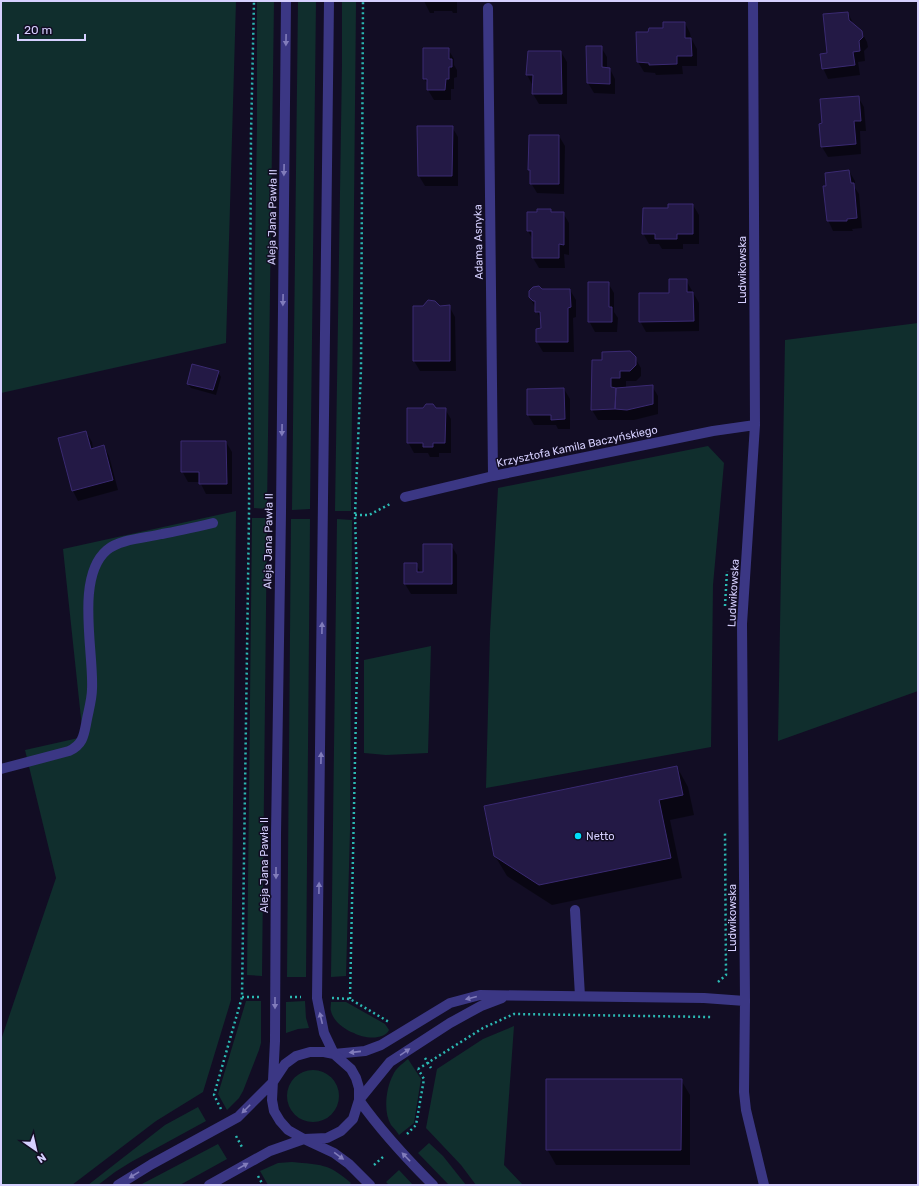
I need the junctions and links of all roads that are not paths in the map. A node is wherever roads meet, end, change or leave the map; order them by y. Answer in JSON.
{"nodes":[{"id":1,"x":286,"y":1,"type":"edge"},
{"id":2,"x":329,"y":1,"type":"edge"},
{"id":3,"x":753,"y":1,"type":"edge"},
{"id":4,"x":488,"y":8,"type":"dead end"},
{"id":5,"x":755,"y":425,"type":"junction"},
{"id":6,"x":493,"y":476,"type":"junction"},
{"id":7,"x":405,"y":497,"type":"road end"},
{"id":8,"x":213,"y":523,"type":"dead end"},
{"id":9,"x":1,"y":769,"type":"edge"},
{"id":10,"x":575,"y":910,"type":"dead end"},
{"id":11,"x":510,"y":996,"type":"junction"},
{"id":12,"x":580,"y":996,"type":"junction"},
{"id":13,"x":745,"y":1001,"type":"junction"},
{"id":14,"x":334,"y":1054,"type":"junction"},
{"id":15,"x":273,"y":1082,"type":"junction"},
{"id":16,"x":359,"y":1100,"type":"junction"},
{"id":17,"x":304,"y":1139,"type":"junction"},
{"id":18,"x":118,"y":1185,"type":"edge"},
{"id":19,"x":208,"y":1185,"type":"edge"},
{"id":20,"x":370,"y":1185,"type":"edge"},
{"id":21,"x":433,"y":1185,"type":"edge"},
{"id":22,"x":764,"y":1185,"type":"edge"}],
"edges":[{"from":1,"to":15,"type":"street","name":"Aleja Jana Pawła II","one_way":true},
{"from":14,"to":2,"type":"street","one_way":true},
{"from":3,"to":5,"type":"street","name":"Ludwikowska"},
{"from":4,"to":6,"type":"street","name":"Adama Asnyka"},
{"from":5,"to":6,"type":"street","name":"Krzysztofa Kamila Baczyńskiego"},
{"from":5,"to":13,"type":"street","name":"Ludwikowska"},
{"from":6,"to":7,"type":"street","name":"Krzysztofa Kamila Baczyńskiego"},
{"from":8,"to":9,"type":"street"},
{"from":10,"to":12,"type":"street"},
{"from":11,"to":12,"type":"street"},
{"from":11,"to":14,"type":"street","one_way":true},
{"from":16,"to":11,"type":"street","one_way":true},
{"from":12,"to":13,"type":"street"},
{"from":13,"to":22,"type":"street","name":"Ludwikowska"},
{"from":14,"to":15,"type":"street"},
{"from":14,"to":16,"type":"street"},
{"from":15,"to":17,"type":"street"},
{"from":15,"to":18,"type":"street","one_way":true},
{"from":16,"to":17,"type":"street"},
{"from":21,"to":16,"type":"street","one_way":true},
{"from":19,"to":17,"type":"street","one_way":true},
{"from":17,"to":20,"type":"street","one_way":true}]}
